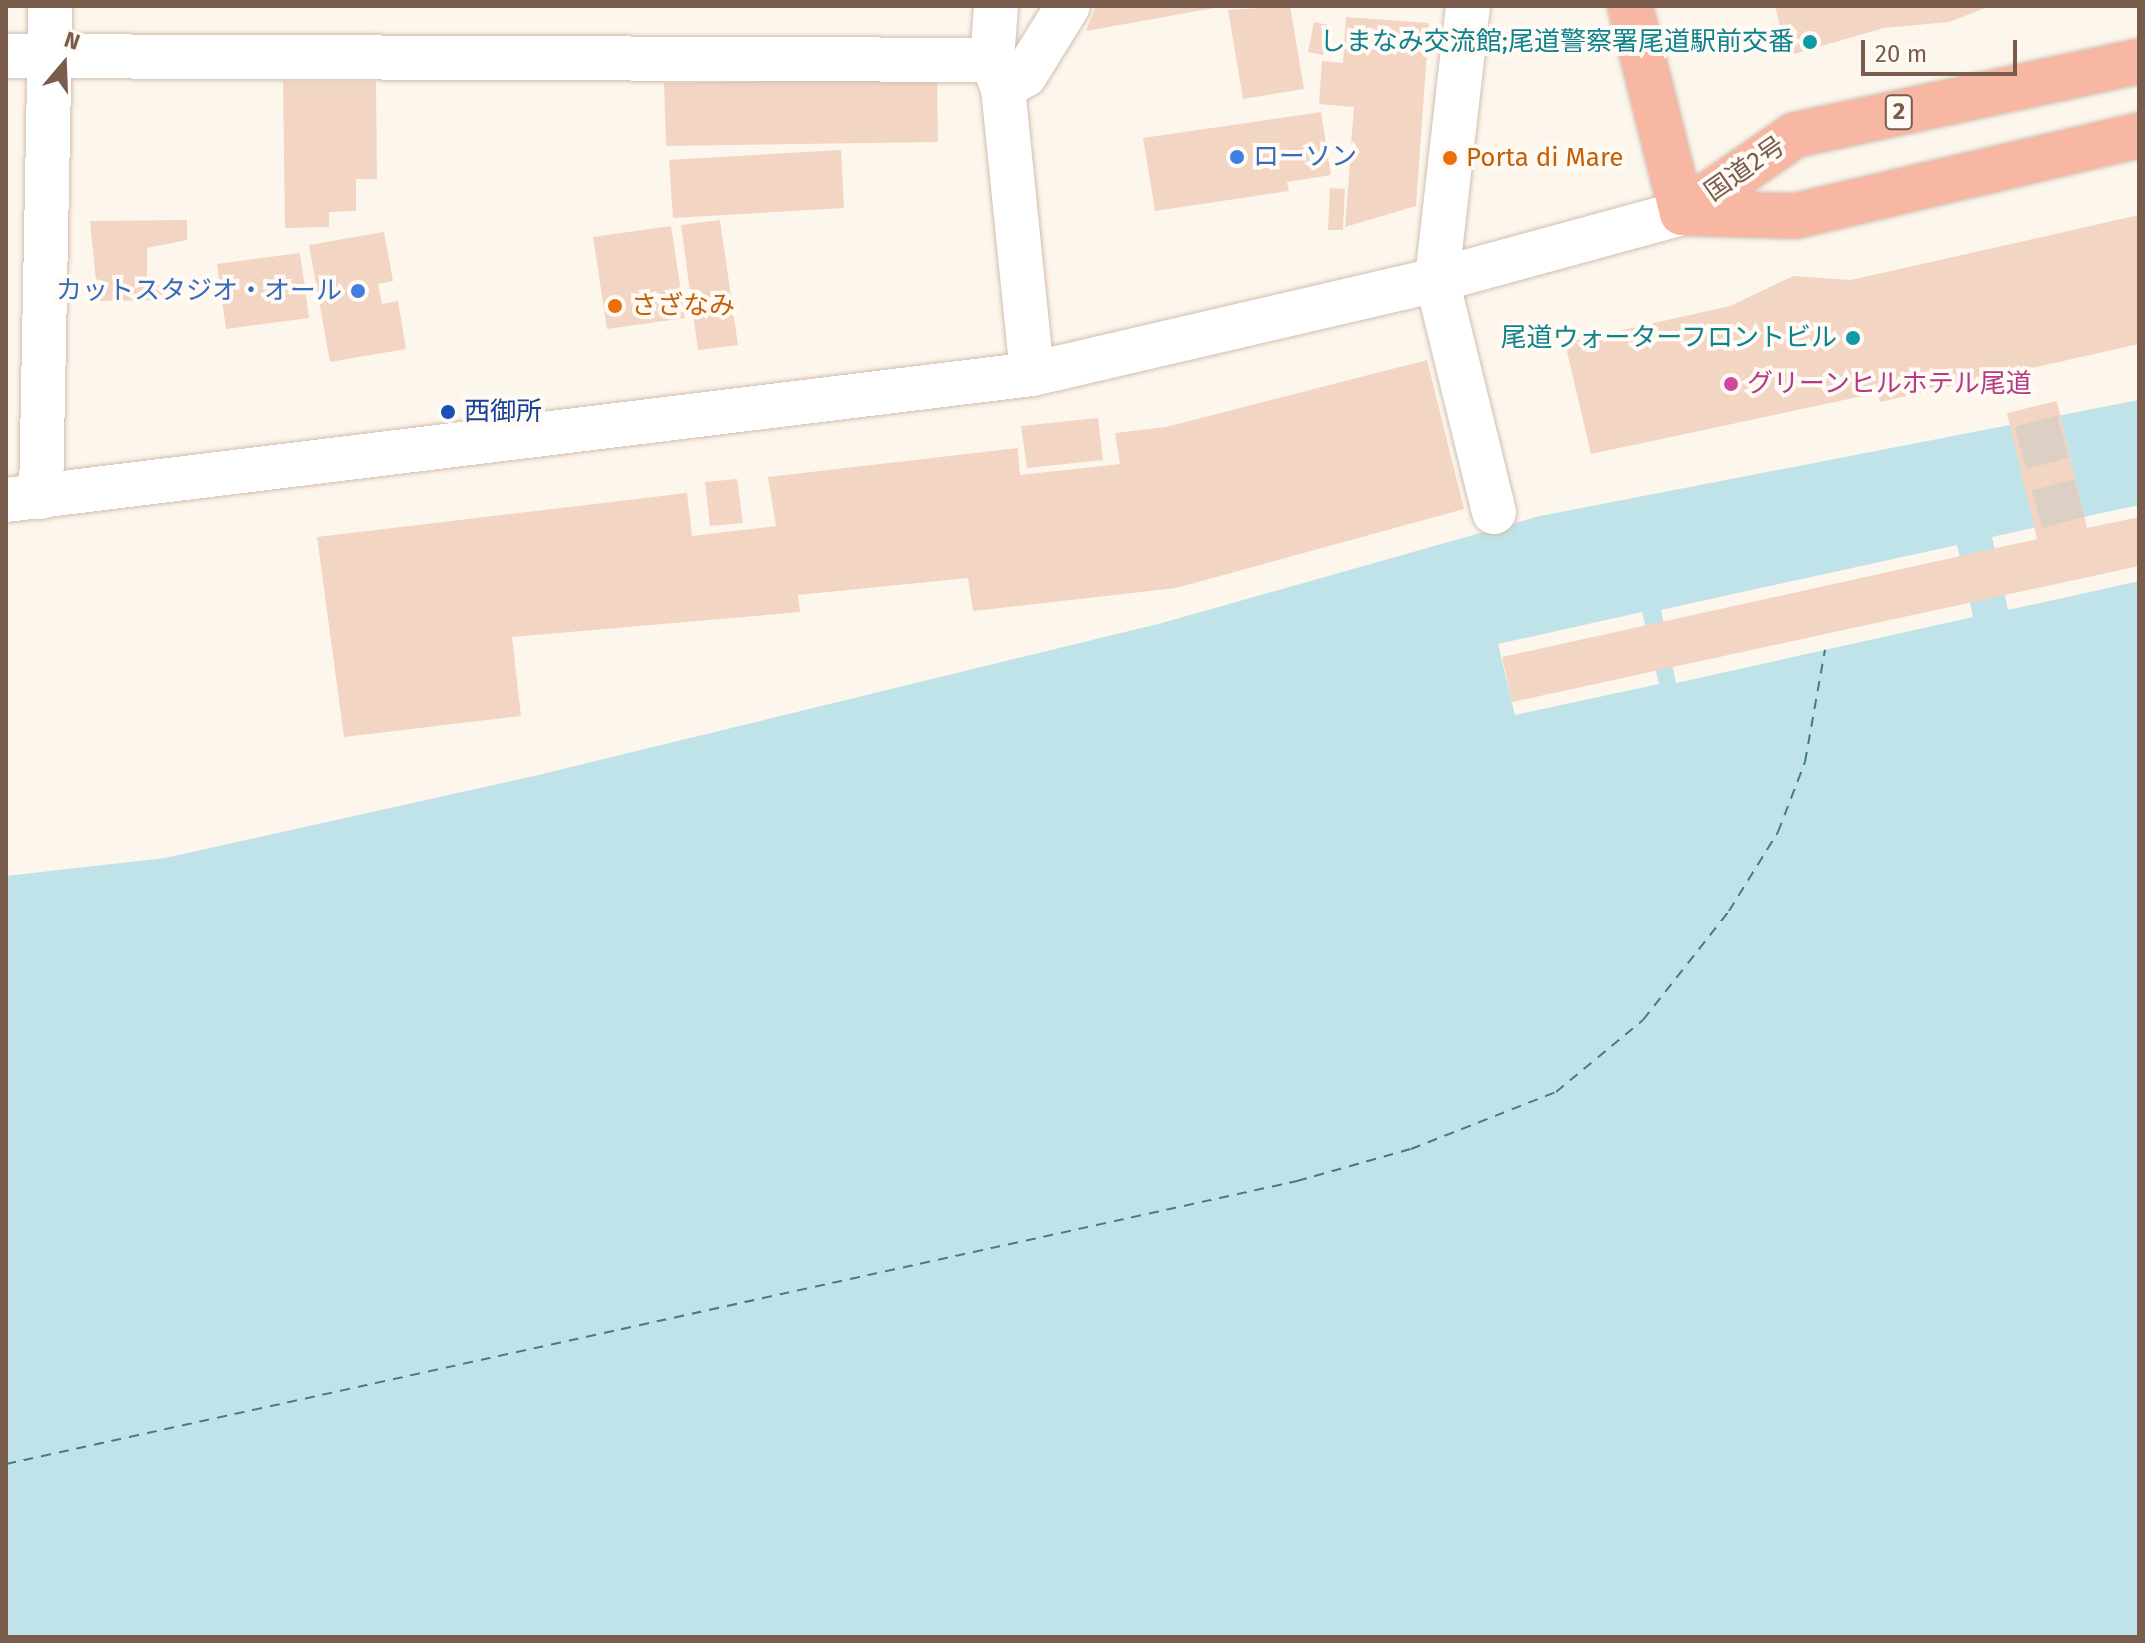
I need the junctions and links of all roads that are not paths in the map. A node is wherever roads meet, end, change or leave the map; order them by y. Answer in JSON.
{"nodes":[{"id":1,"x":50,"y":6,"type":"edge"},
{"id":2,"x":996,"y":6,"type":"edge"},
{"id":3,"x":1068,"y":6,"type":"edge"},
{"id":4,"x":1468,"y":6,"type":"edge"},
{"id":5,"x":1630,"y":6,"type":"edge"},
{"id":6,"x":6,"y":56,"type":"edge"},
{"id":7,"x":49,"y":57,"type":"junction"},
{"id":8,"x":2139,"y":61,"type":"edge"},
{"id":9,"x":997,"y":74,"type":"junction"},
{"id":10,"x":2139,"y":135,"type":"edge"},
{"id":11,"x":1682,"y":213,"type":"junction"},
{"id":12,"x":1437,"y":280,"type":"junction"},
{"id":13,"x":1032,"y":374,"type":"junction"},
{"id":14,"x":23,"y":498,"type":"edge"},
{"id":15,"x":1494,"y":512,"type":"dead end"}],
"edges":[{"from":1,"to":7,"type":"street"},
{"from":2,"to":9,"type":"street"},
{"from":3,"to":9,"type":"street"},
{"from":4,"to":12,"type":"street"},
{"from":5,"to":11,"type":"highway","name":"国道2号"},
{"from":6,"to":7,"type":"street"},
{"from":7,"to":9,"type":"street"},
{"from":7,"to":14,"type":"street"},
{"from":8,"to":11,"type":"highway","name":"国道2号","number":"2"},
{"from":9,"to":13,"type":"street"},
{"from":10,"to":11,"type":"highway","name":"国道2号"},
{"from":11,"to":12,"type":"street"},
{"from":12,"to":13,"type":"street"},
{"from":12,"to":15,"type":"street"},
{"from":13,"to":14,"type":"street"}]}
